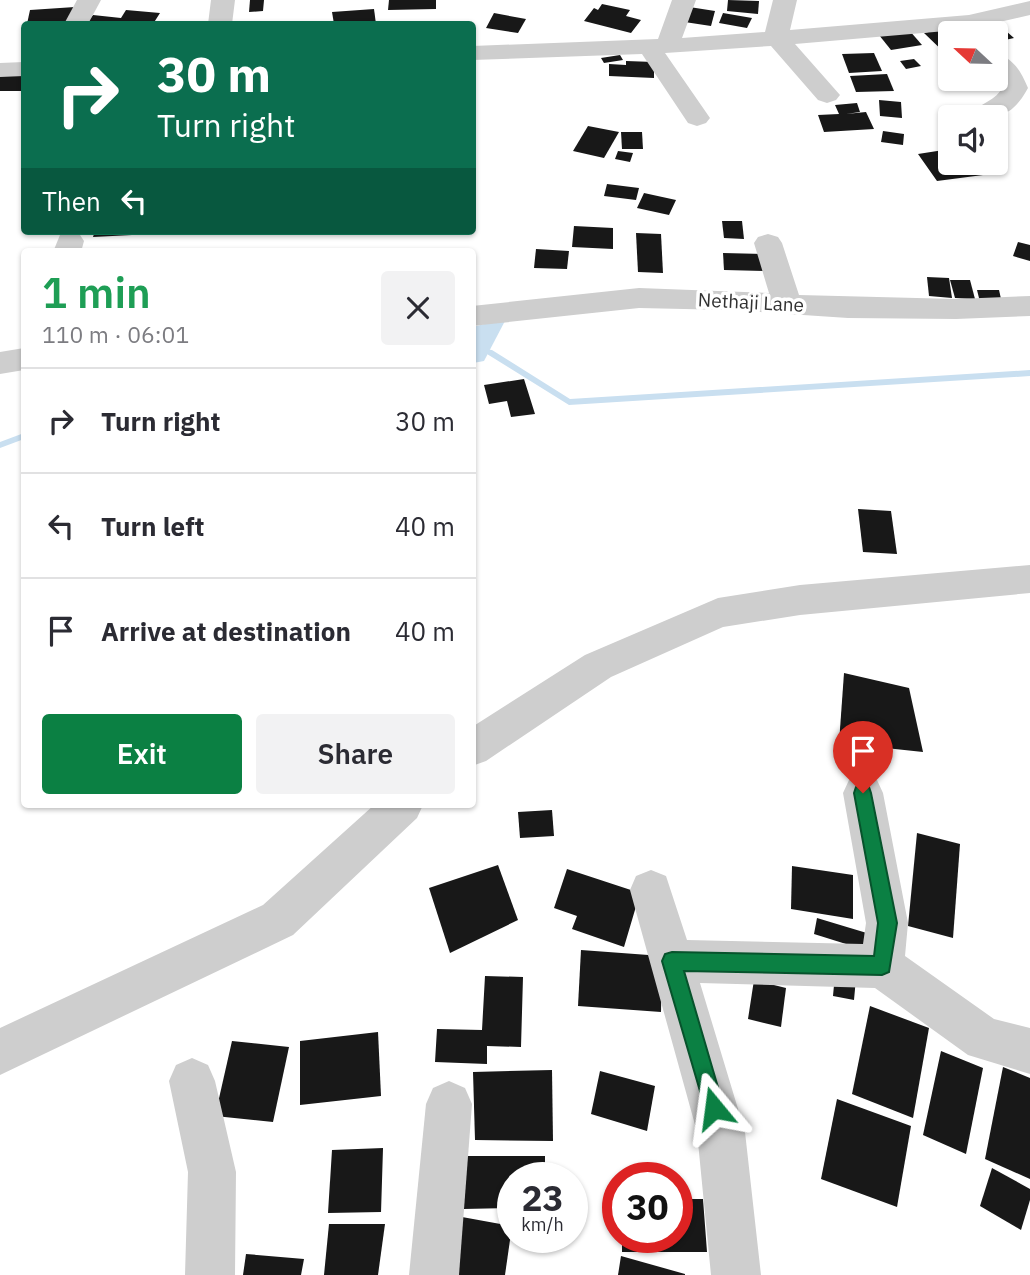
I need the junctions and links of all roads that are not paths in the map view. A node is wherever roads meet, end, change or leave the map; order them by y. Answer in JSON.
{"nodes":[{"id":1,"x":89,"y":0,"type":"edge"},
{"id":2,"x":223,"y":0,"type":"edge"},
{"id":3,"x":684,"y":0,"type":"edge"},
{"id":4,"x":785,"y":0,"type":"edge"},
{"id":5,"x":1030,"y":8,"type":"edge"},
{"id":6,"x":1004,"y":14,"type":"junction"},
{"id":7,"x":78,"y":21,"type":"edge"},
{"id":8,"x":220,"y":21,"type":"edge"},
{"id":9,"x":988,"y":21,"type":"edge"},
{"id":10,"x":938,"y":22,"type":"edge"},
{"id":11,"x":1030,"y":34,"type":"edge"},
{"id":12,"x":776,"y":37,"type":"junction"},
{"id":13,"x":658,"y":47,"type":"junction"},
{"id":14,"x":476,"y":53,"type":"edge"},
{"id":15,"x":21,"y":69,"type":"edge"},
{"id":16,"x":0,"y":70,"type":"edge"},
{"id":17,"x":1008,"y":71,"type":"edge"},
{"id":18,"x":827,"y":95,"type":"dead end"},
{"id":19,"x":1000,"y":105,"type":"edge"},
{"id":20,"x":697,"y":118,"type":"dead end"},
{"id":21,"x":768,"y":243,"type":"dead end"},
{"id":22,"x":787,"y":303,"type":"junction"},
{"id":23,"x":1030,"y":306,"type":"edge"},
{"id":24,"x":476,"y":316,"type":"edge"},
{"id":25,"x":21,"y":360,"type":"edge"},
{"id":26,"x":0,"y":363,"type":"edge"},
{"id":27,"x":1030,"y":579,"type":"edge"},
{"id":28,"x":476,"y":746,"type":"edge"},
{"id":29,"x":863,"y":793,"type":"dead end"},
{"id":30,"x":400,"y":808,"type":"edge"},
{"id":31,"x":651,"y":890,"type":"dead end"},
{"id":32,"x":672,"y":961,"type":"junction"},
{"id":33,"x":882,"y":966,"type":"junction"},
{"id":34,"x":1030,"y":1051,"type":"edge"},
{"id":35,"x":0,"y":1052,"type":"edge"},
{"id":36,"x":192,"y":1081,"type":"dead end"},
{"id":37,"x":449,"y":1104,"type":"dead end"},
{"id":38,"x":209,"y":1275,"type":"edge"},
{"id":39,"x":434,"y":1275,"type":"edge"},
{"id":40,"x":736,"y":1275,"type":"edge"}],
"edges":[{"from":1,"to":7,"type":"street"},
{"from":2,"to":8,"type":"street"},
{"from":3,"to":13,"type":"street"},
{"from":4,"to":12,"type":"street"},
{"from":5,"to":6,"type":"street"},
{"from":6,"to":9,"type":"street"},
{"from":6,"to":11,"type":"street"},
{"from":10,"to":12,"type":"street"},
{"from":12,"to":13,"type":"street"},
{"from":12,"to":18,"type":"street"},
{"from":13,"to":14,"type":"street"},
{"from":13,"to":20,"type":"street"},
{"from":15,"to":16,"type":"street"},
{"from":17,"to":19,"type":"street"},
{"from":21,"to":22,"type":"street"},
{"from":22,"to":23,"type":"street","name":"Nethaji Lane"},
{"from":22,"to":24,"type":"street","name":"Nethaji Lane"},
{"from":25,"to":26,"type":"street"},
{"from":27,"to":28,"type":"street"},
{"from":29,"to":33,"type":"street"},
{"from":30,"to":35,"type":"street"},
{"from":31,"to":32,"type":"street"},
{"from":32,"to":33,"type":"street"},
{"from":32,"to":40,"type":"street"},
{"from":33,"to":34,"type":"street"},
{"from":36,"to":38,"type":"street"},
{"from":37,"to":39,"type":"street"}]}
